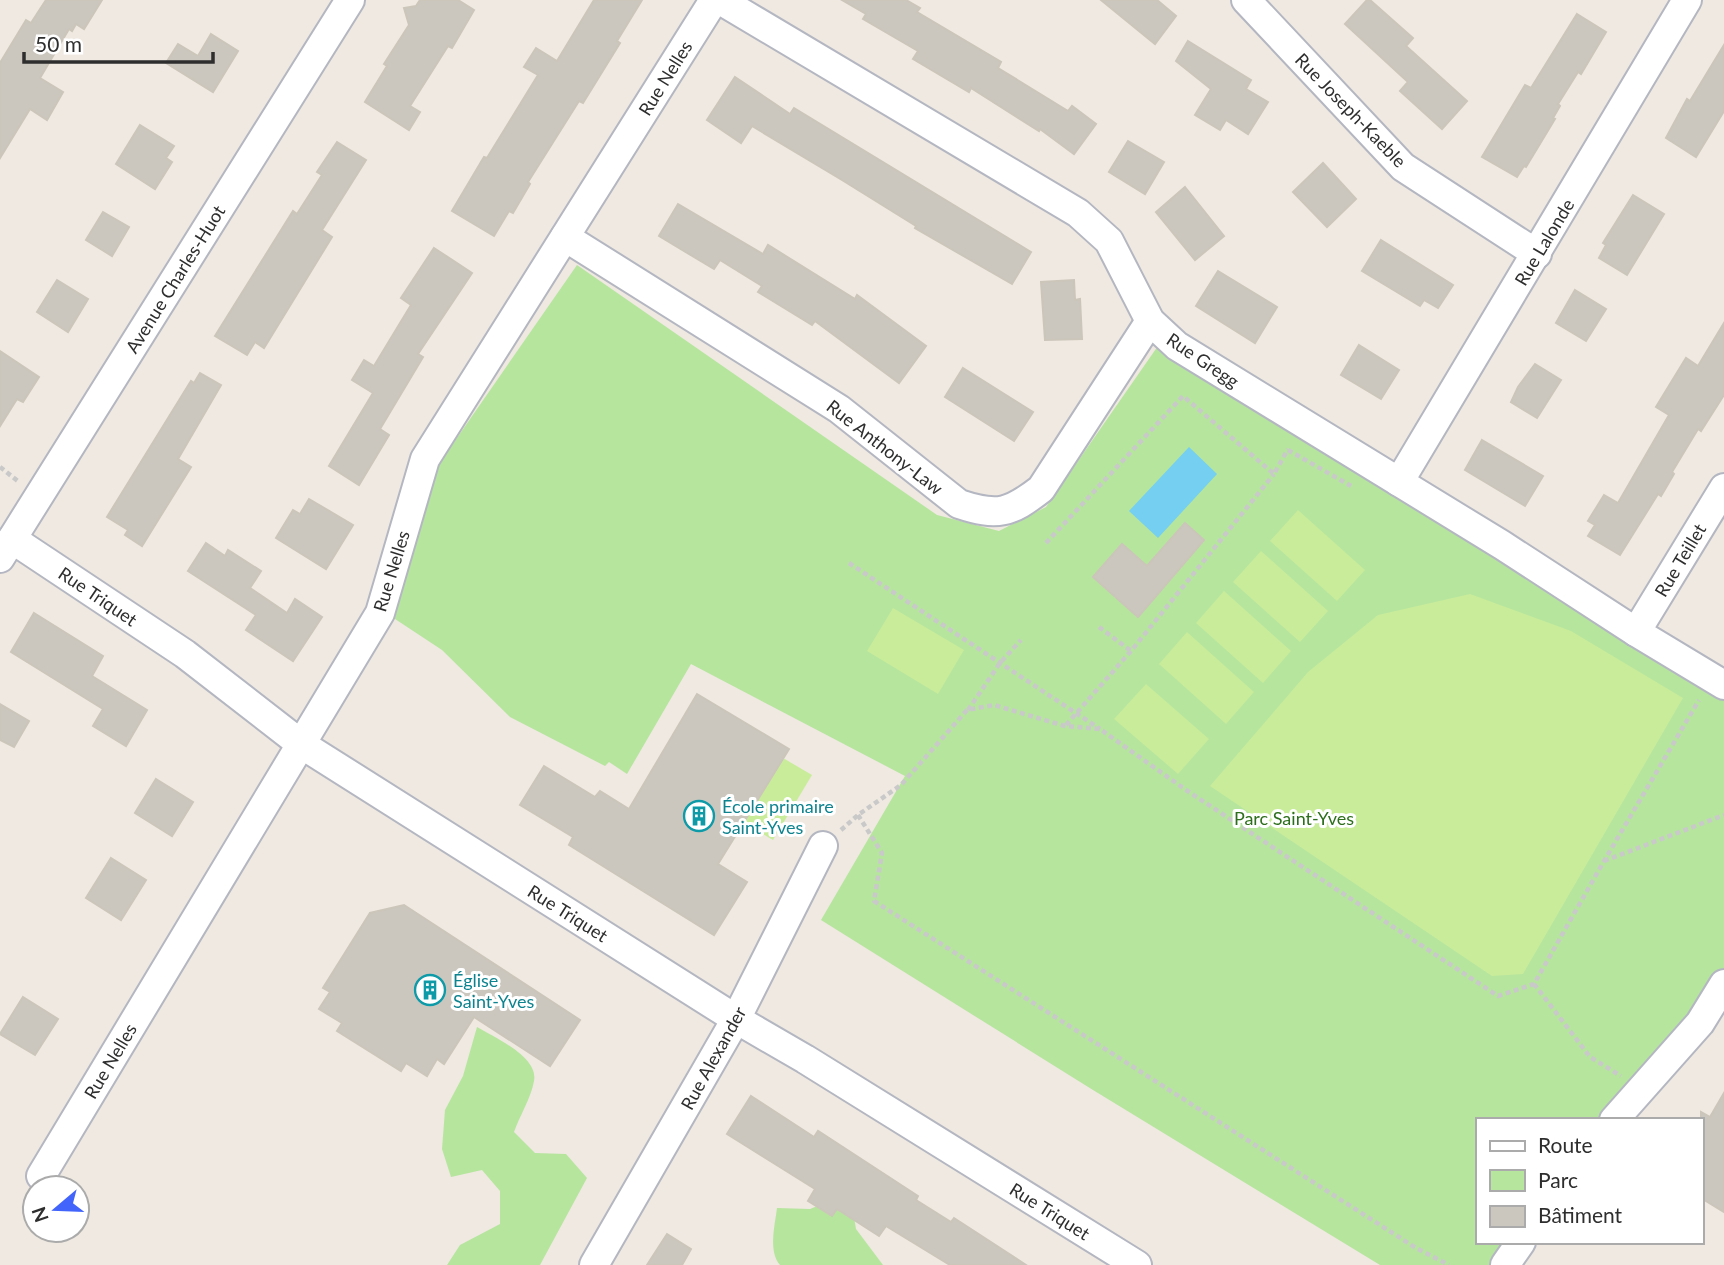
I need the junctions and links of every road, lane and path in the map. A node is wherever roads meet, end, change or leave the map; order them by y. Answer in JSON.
{"nodes":[{"id":1,"x":350,"y":0,"type":"edge"},
{"id":2,"x":714,"y":0,"type":"edge"},
{"id":3,"x":720,"y":0,"type":"edge"},
{"id":4,"x":1246,"y":0,"type":"edge"},
{"id":5,"x":1683,"y":2,"type":"edge"},
{"id":6,"x":565,"y":237,"type":"junction"},
{"id":7,"x":1536,"y":254,"type":"junction"},
{"id":8,"x":1150,"y":321,"type":"junction"},
{"id":9,"x":1296,"y":419,"type":"junction"},
{"id":10,"x":1274,"y":474,"type":"junction"},
{"id":11,"x":1399,"y":482,"type":"junction"},
{"id":12,"x":1724,"y":488,"type":"edge"},
{"id":13,"x":1046,"y":543,"type":"dead end"},
{"id":14,"x":6,"y":549,"type":"edge"},
{"id":15,"x":849,"y":563,"type":"dead end"},
{"id":16,"x":1099,"y":627,"type":"dead end"},
{"id":17,"x":1636,"y":632,"type":"junction"},
{"id":18,"x":1021,"y":640,"type":"dead end"},
{"id":19,"x":1130,"y":651,"type":"junction"},
{"id":20,"x":1000,"y":663,"type":"junction"},
{"id":21,"x":1719,"y":682,"type":"edge"},
{"id":22,"x":967,"y":710,"type":"junction"},
{"id":23,"x":1077,"y":712,"type":"junction"},
{"id":24,"x":1065,"y":726,"type":"junction"},
{"id":25,"x":1100,"y":729,"type":"junction"},
{"id":26,"x":301,"y":744,"type":"junction"},
{"id":27,"x":858,"y":815,"type":"junction"},
{"id":28,"x":1724,"y":815,"type":"edge"},
{"id":29,"x":823,"y":846,"type":"joint"},
{"id":30,"x":1604,"y":860,"type":"junction"},
{"id":31,"x":1534,"y":984,"type":"junction"},
{"id":32,"x":1724,"y":984,"type":"edge"},
{"id":33,"x":736,"y":1019,"type":"junction"},
{"id":34,"x":1643,"y":1088,"type":"junction"},
{"id":35,"x":1616,"y":1118,"type":"edge"},
{"id":36,"x":42,"y":1174,"type":"edge"},
{"id":37,"x":1520,"y":1244,"type":"edge"},
{"id":38,"x":594,"y":1265,"type":"edge"},
{"id":39,"x":1138,"y":1265,"type":"edge"},
{"id":40,"x":1449,"y":1265,"type":"edge"},
{"id":41,"x":1505,"y":1265,"type":"edge"}],
"edges":[{"from":1,"to":14,"type":"street","name":"Avenue Charles-Huot"},
{"from":2,"to":6,"type":"street","name":"Rue Nelles"},
{"from":3,"to":8,"type":"street","name":"Rue Gregg"},
{"from":4,"to":7,"type":"street","name":"Rue Joseph-Kaeble"},
{"from":5,"to":7,"type":"street","name":"Rue Lalonde"},
{"from":6,"to":8,"type":"street","name":"Rue Anthony-Law"},
{"from":6,"to":26,"type":"street","name":"Rue Nelles"},
{"from":7,"to":11,"type":"street","name":"Rue Lalonde"},
{"from":8,"to":9,"type":"street","name":"Rue Gregg"},
{"from":9,"to":10,"type":"path"},
{"from":9,"to":11,"type":"street","name":"Rue Gregg"},
{"from":10,"to":13,"type":"path"},
{"from":10,"to":19,"type":"path"},
{"from":11,"to":17,"type":"street","name":"Rue Gregg"},
{"from":12,"to":17,"type":"street","name":"Rue Teillet"},
{"from":14,"to":26,"type":"street","name":"Rue Triquet"},
{"from":15,"to":20,"type":"path"},
{"from":16,"to":19,"type":"path"},
{"from":17,"to":21,"type":"street","name":"Rue Gregg"},
{"from":18,"to":20,"type":"path"},
{"from":19,"to":23,"type":"path"},
{"from":20,"to":22,"type":"path"},
{"from":20,"to":23,"type":"path"},
{"from":21,"to":30,"type":"path"},
{"from":22,"to":24,"type":"path"},
{"from":22,"to":27,"type":"path"},
{"from":23,"to":24,"type":"path"},
{"from":23,"to":25,"type":"path"},
{"from":24,"to":25,"type":"path"},
{"from":25,"to":31,"type":"path"},
{"from":26,"to":33,"type":"street","name":"Rue Triquet"},
{"from":26,"to":36,"type":"street","name":"Rue Nelles"},
{"from":27,"to":29,"type":"path"},
{"from":27,"to":40,"type":"path"},
{"from":28,"to":30,"type":"path"},
{"from":29,"to":33,"type":"street","name":"Rue Alexander"},
{"from":30,"to":31,"type":"path"},
{"from":31,"to":34,"type":"path"},
{"from":32,"to":34,"type":"street"},
{"from":33,"to":38,"type":"street","name":"Rue Alexander"},
{"from":33,"to":39,"type":"street","name":"Rue Triquet"},
{"from":34,"to":35,"type":"street"},
{"from":37,"to":41,"type":"street"}]}
